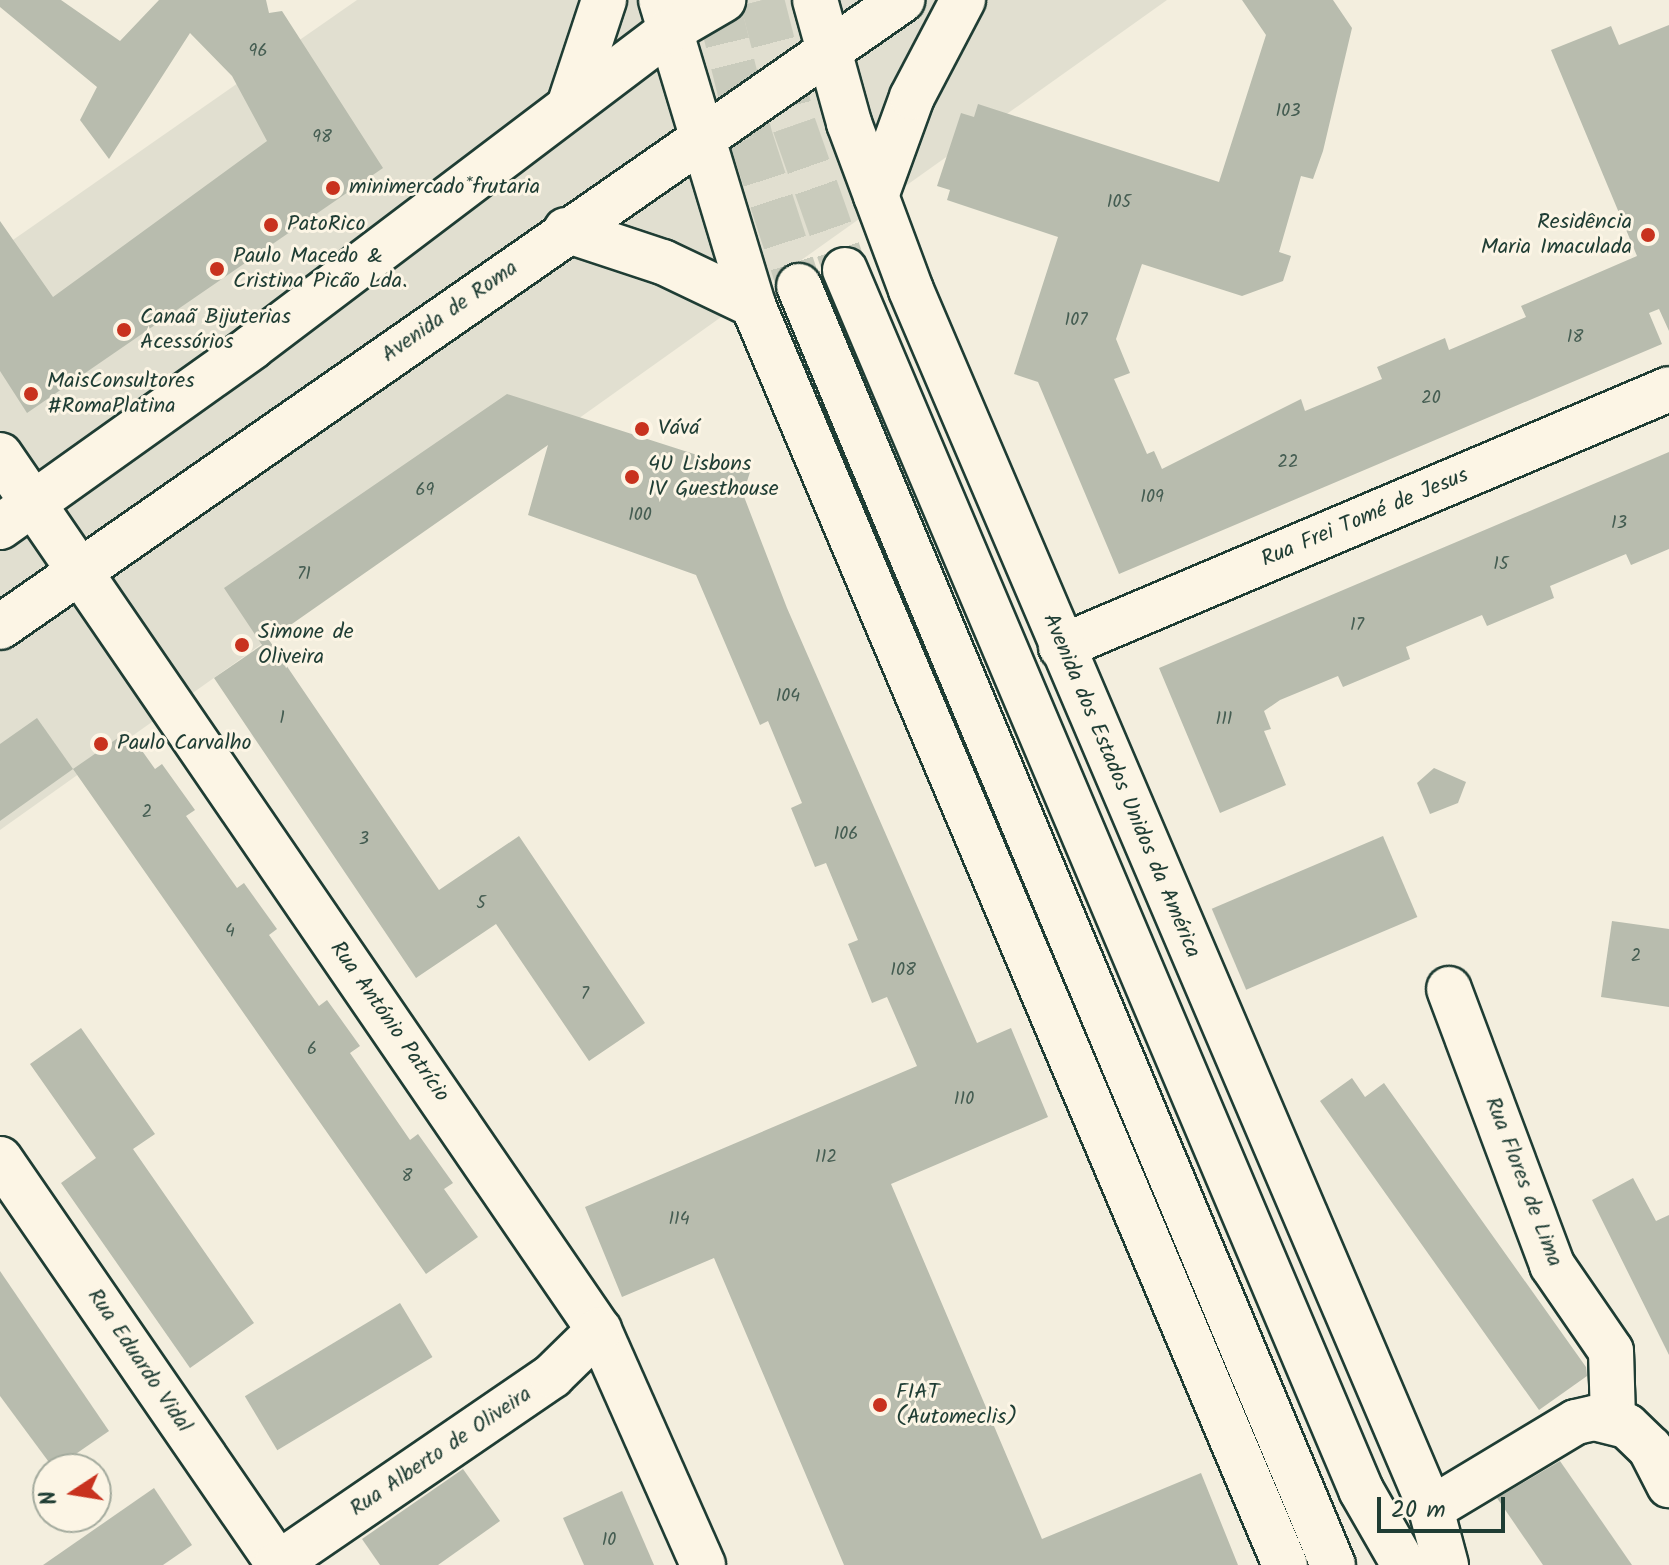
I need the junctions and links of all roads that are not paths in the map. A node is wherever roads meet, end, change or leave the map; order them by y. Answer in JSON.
{"nodes":[{"id":1,"x":604,"y":0,"type":"edge"},
{"id":2,"x":723,"y":0,"type":"edge"},
{"id":3,"x":815,"y":0,"type":"edge"},
{"id":4,"x":902,"y":0,"type":"edge"},
{"id":5,"x":963,"y":0,"type":"edge"},
{"id":6,"x":665,"y":16,"type":"edge"},
{"id":7,"x":825,"y":49,"type":"junction"},
{"id":8,"x":569,"y":106,"type":"junction"},
{"id":9,"x":699,"y":137,"type":"junction"},
{"id":10,"x":876,"y":196,"type":"junction"},
{"id":11,"x":566,"y":230,"type":"junction"},
{"id":12,"x":845,"y":270,"type":"tunnel mouth"},
{"id":13,"x":799,"y":286,"type":"tunnel mouth"},
{"id":14,"x":753,"y":305,"type":"junction"},
{"id":15,"x":1669,"y":389,"type":"edge"},
{"id":16,"x":0,"y":455,"type":"edge"},
{"id":17,"x":16,"y":515,"type":"edge"},
{"id":18,"x":77,"y":573,"type":"junction"},
{"id":19,"x":0,"y":627,"type":"edge"},
{"id":20,"x":1061,"y":647,"type":"junction"},
{"id":21,"x":1449,"y":989,"type":"dead end"},
{"id":22,"x":0,"y":1159,"type":"edge"},
{"id":23,"x":599,"y":1330,"type":"junction"},
{"id":24,"x":1613,"y":1418,"type":"junction"},
{"id":25,"x":1669,"y":1485,"type":"edge"},
{"id":26,"x":1431,"y":1509,"type":"junction"},
{"id":27,"x":277,"y":1564,"type":"edge"},
{"id":28,"x":703,"y":1565,"type":"edge"},
{"id":29,"x":1285,"y":1565,"type":"edge"},
{"id":30,"x":1333,"y":1565,"type":"edge"},
{"id":31,"x":1404,"y":1565,"type":"edge"},
{"id":32,"x":1446,"y":1565,"type":"edge"}],
"edges":[{"from":1,"to":8,"type":"main road"},
{"from":2,"to":6,"type":"main road"},
{"from":3,"to":7,"type":"main road","name":"Avenida dos Estados Unidos da América"},
{"from":4,"to":7,"type":"main road","name":"Avenida de Roma"},
{"from":5,"to":10,"type":"main road"},
{"from":6,"to":8,"type":"main road"},
{"from":6,"to":9,"type":"main road"},
{"from":7,"to":9,"type":"main road","name":"Avenida de Roma"},
{"from":7,"to":10,"type":"main road","name":"Avenida dos Estados Unidos da América"},
{"from":8,"to":17,"type":"main road"},
{"from":9,"to":11,"type":"main road","name":"Avenida de Roma"},
{"from":9,"to":14,"type":"main road"},
{"from":10,"to":20,"type":"main road","name":"Avenida dos Estados Unidos da América"},
{"from":11,"to":14,"type":"main road"},
{"from":11,"to":18,"type":"main road","name":"Avenida de Roma"},
{"from":12,"to":31,"type":"main road"},
{"from":13,"to":30,"type":"main road"},
{"from":14,"to":29,"type":"main road"},
{"from":15,"to":20,"type":"main road","name":"Rua Frei Tomé de Jesus"},
{"from":16,"to":17,"type":"main road","name":"Rua António Patrício"},
{"from":17,"to":18,"type":"main road","name":"Rua António Patrício"},
{"from":18,"to":19,"type":"main road","name":"Avenida de Roma"},
{"from":18,"to":23,"type":"main road","name":"Rua António Patrício"},
{"from":20,"to":26,"type":"main road","name":"Avenida dos Estados Unidos da América"},
{"from":21,"to":24,"type":"main road","name":"Rua Flores de Lima"},
{"from":22,"to":27,"type":"main road","name":"Rua Eduardo Vidal"},
{"from":23,"to":27,"type":"main road","name":"Rua Alberto de Oliveira"},
{"from":23,"to":28,"type":"main road","name":"Rua António Patrício"},
{"from":24,"to":25,"type":"main road"},
{"from":24,"to":26,"type":"main road"},
{"from":26,"to":32,"type":"main road","name":"Avenida dos Estados Unidos da América"}]}
